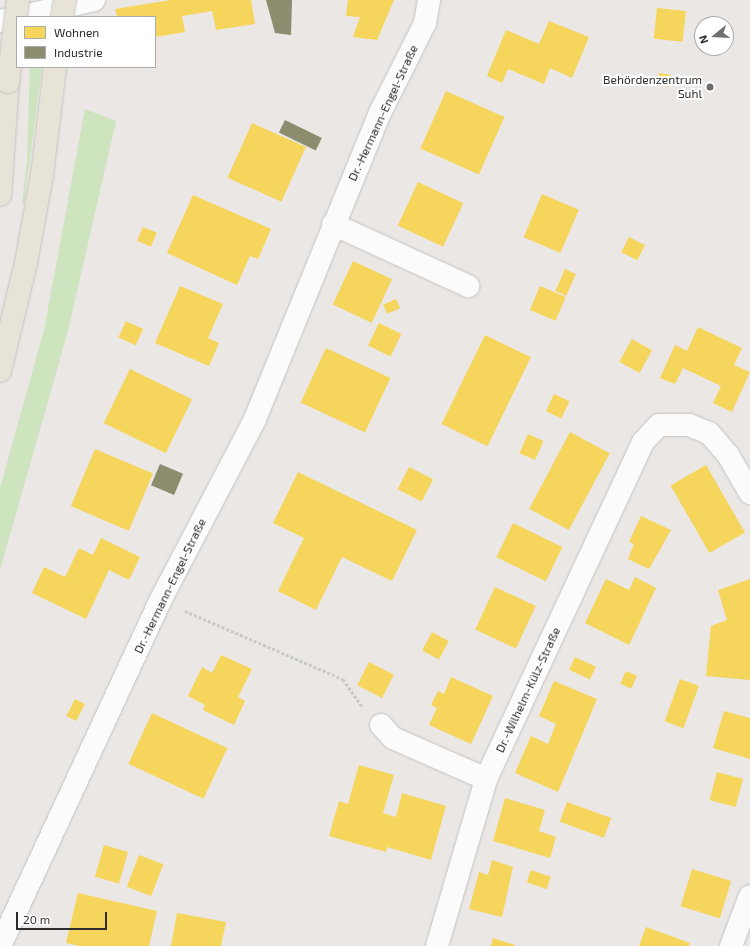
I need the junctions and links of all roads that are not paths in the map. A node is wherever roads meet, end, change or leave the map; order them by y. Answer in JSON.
{"nodes":[{"id":1,"x":18,"y":0,"type":"edge"},
{"id":2,"x":65,"y":0,"type":"edge"},
{"id":3,"x":94,"y":0,"type":"edge"},
{"id":4,"x":429,"y":0,"type":"edge"},
{"id":5,"x":16,"y":16,"type":"edge"},
{"id":6,"x":16,"y":16,"type":"edge"},
{"id":7,"x":22,"y":16,"type":"edge"},
{"id":8,"x":62,"y":16,"type":"edge"},
{"id":9,"x":16,"y":17,"type":"edge"},
{"id":10,"x":0,"y":21,"type":"edge"},
{"id":11,"x":54,"y":76,"type":"edge"},
{"id":12,"x":0,"y":195,"type":"edge"},
{"id":13,"x":333,"y":224,"type":"junction"},
{"id":14,"x":468,"y":286,"type":"dead end"},
{"id":15,"x":0,"y":371,"type":"edge"},
{"id":16,"x":750,"y":493,"type":"edge"},
{"id":17,"x":381,"y":724,"type":"dead end"},
{"id":18,"x":486,"y":780,"type":"junction"},
{"id":19,"x":750,"y":896,"type":"edge"},
{"id":20,"x":0,"y":946,"type":"edge"},
{"id":21,"x":438,"y":946,"type":"edge"},
{"id":22,"x":731,"y":946,"type":"edge"}],
"edges":[{"from":1,"to":5,"type":"main road","bridge":true},
{"from":2,"to":8,"type":"main road","bridge":true},
{"from":3,"to":7,"type":"street"},
{"from":4,"to":13,"type":"street","name":"Dr.-Hermann-Engel-Straße"},
{"from":6,"to":12,"type":"main road","bridge":true},
{"from":9,"to":10,"type":"street"},
{"from":11,"to":15,"type":"main road"},
{"from":13,"to":14,"type":"street"},
{"from":13,"to":20,"type":"street","name":"Dr.-Hermann-Engel-Straße"},
{"from":16,"to":18,"type":"street","name":"Dr.-Wilhelm-Külz-Straße"},
{"from":17,"to":18,"type":"street"},
{"from":18,"to":21,"type":"street","name":"Dr.-Wilhelm-Külz-Straße"},
{"from":19,"to":22,"type":"street"}]}
